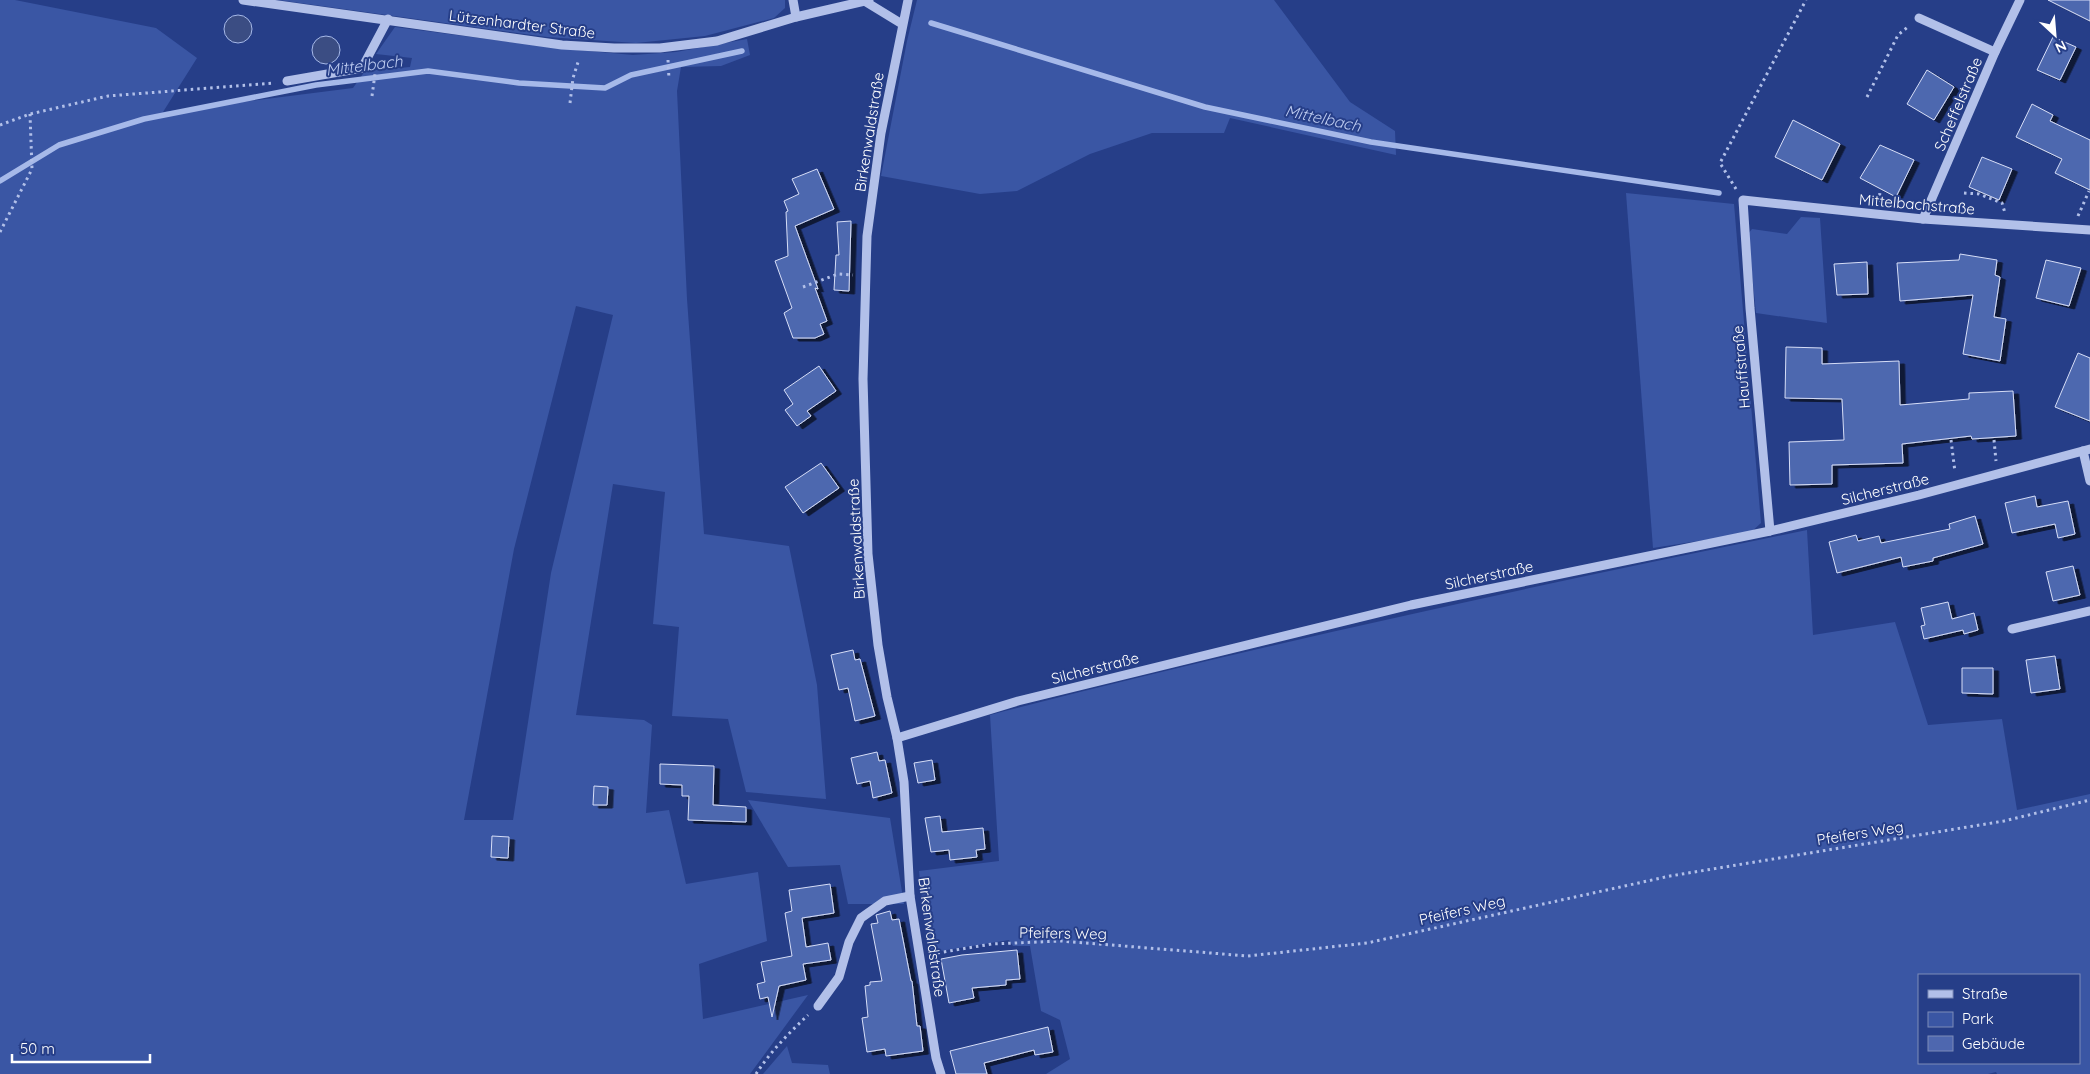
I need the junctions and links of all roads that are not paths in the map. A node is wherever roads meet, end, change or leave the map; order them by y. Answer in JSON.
{"nodes":[{"id":1,"x":243,"y":0,"type":"edge"},
{"id":2,"x":793,"y":0,"type":"edge"},
{"id":3,"x":908,"y":0,"type":"edge"},
{"id":4,"x":2020,"y":0,"type":"edge"},
{"id":5,"x":868,"y":1,"type":"edge"},
{"id":6,"x":796,"y":17,"type":"junction"},
{"id":7,"x":1919,"y":18,"type":"road end"},
{"id":8,"x":388,"y":19,"type":"junction"},
{"id":9,"x":902,"y":24,"type":"junction"},
{"id":10,"x":1995,"y":52,"type":"junction"},
{"id":11,"x":288,"y":81,"type":"road end"},
{"id":12,"x":1743,"y":200,"type":"joint"},
{"id":13,"x":1922,"y":219,"type":"junction"},
{"id":14,"x":2090,"y":230,"type":"edge"},
{"id":15,"x":2086,"y":450,"type":"edge"},
{"id":16,"x":2090,"y":480,"type":"edge"},
{"id":17,"x":1770,"y":531,"type":"junction"},
{"id":18,"x":2090,"y":611,"type":"edge"},
{"id":19,"x":2012,"y":630,"type":"dead end"},
{"id":20,"x":897,"y":738,"type":"junction"},
{"id":21,"x":910,"y":896,"type":"junction"},
{"id":22,"x":818,"y":1006,"type":"road end"},
{"id":23,"x":941,"y":1074,"type":"edge"}],
"edges":[{"from":1,"to":8,"type":"street","name":"Lützenhardter Straße"},
{"from":2,"to":6,"type":"street"},
{"from":3,"to":9,"type":"street","name":"Birkenwaldstraße"},
{"from":4,"to":10,"type":"street","name":"Scheffelstraße"},
{"from":5,"to":6,"type":"street","name":"Lützenhardter Straße"},
{"from":5,"to":9,"type":"street","name":"Lützenhardter Straße"},
{"from":6,"to":8,"type":"street","name":"Lützenhardter Straße"},
{"from":7,"to":10,"type":"street"},
{"from":8,"to":11,"type":"street"},
{"from":9,"to":20,"type":"street","name":"Birkenwaldstraße"},
{"from":10,"to":13,"type":"street","name":"Scheffelstraße"},
{"from":12,"to":13,"type":"street","name":"Mittelbachstraße"},
{"from":12,"to":17,"type":"street","name":"Hauffstraße"},
{"from":13,"to":14,"type":"street","name":"Mittelbachstraße"},
{"from":15,"to":16,"type":"street"},
{"from":15,"to":17,"type":"street","name":"Silcherstraße"},
{"from":17,"to":20,"type":"street","name":"Silcherstraße"},
{"from":18,"to":19,"type":"street"},
{"from":20,"to":21,"type":"street","name":"Birkenwaldstraße"},
{"from":21,"to":22,"type":"street"},
{"from":21,"to":23,"type":"street","name":"Birkenwaldstraße"}]}
